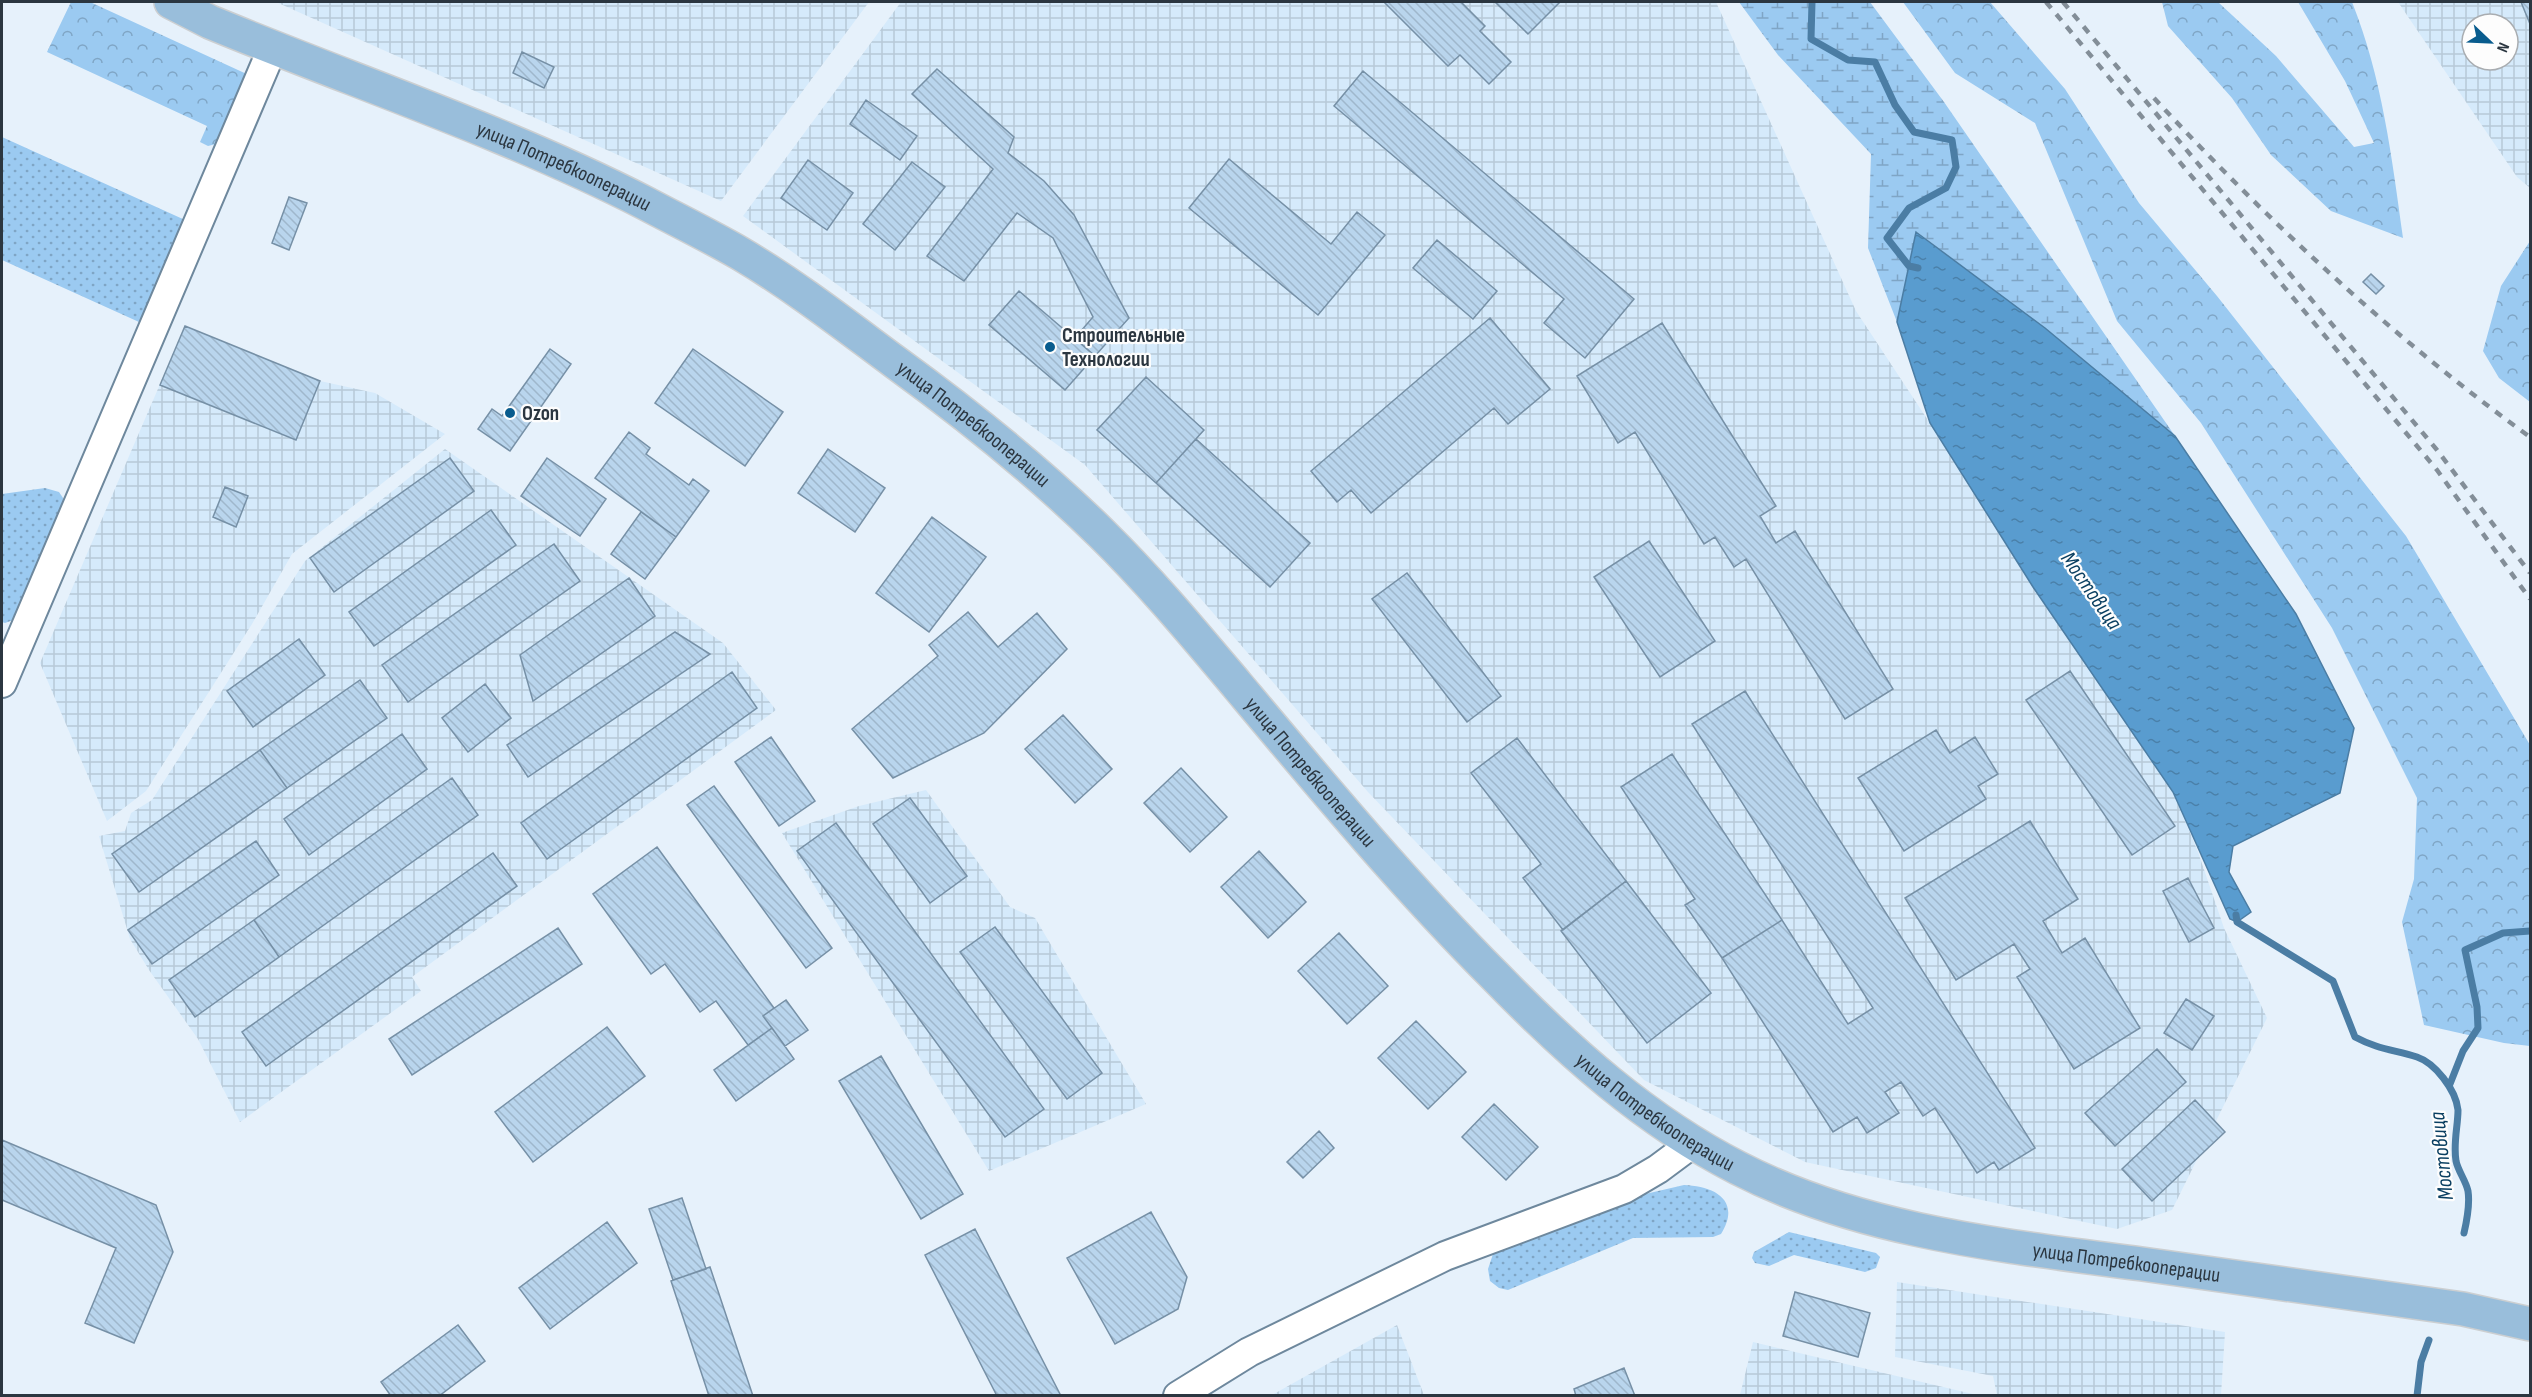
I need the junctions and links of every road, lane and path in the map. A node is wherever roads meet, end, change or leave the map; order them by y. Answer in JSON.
{"nodes":[{"id":1,"x":171,"y":2,"type":"edge"},
{"id":2,"x":273,"y":47,"type":"junction"},
{"id":3,"x":2,"y":682,"type":"edge"},
{"id":4,"x":1692,"y":1143,"type":"junction"},
{"id":5,"x":2530,"y":1324,"type":"edge"},
{"id":6,"x":1178,"y":1395,"type":"edge"}],
"edges":[{"from":1,"to":2,"type":"main road","name":"улица Потребкооперации"},
{"from":2,"to":3,"type":"street"},
{"from":2,"to":4,"type":"main road","name":"улица Потребкооперации"},
{"from":4,"to":5,"type":"main road","name":"улица Потребкооперации"},
{"from":4,"to":6,"type":"street"}]}
